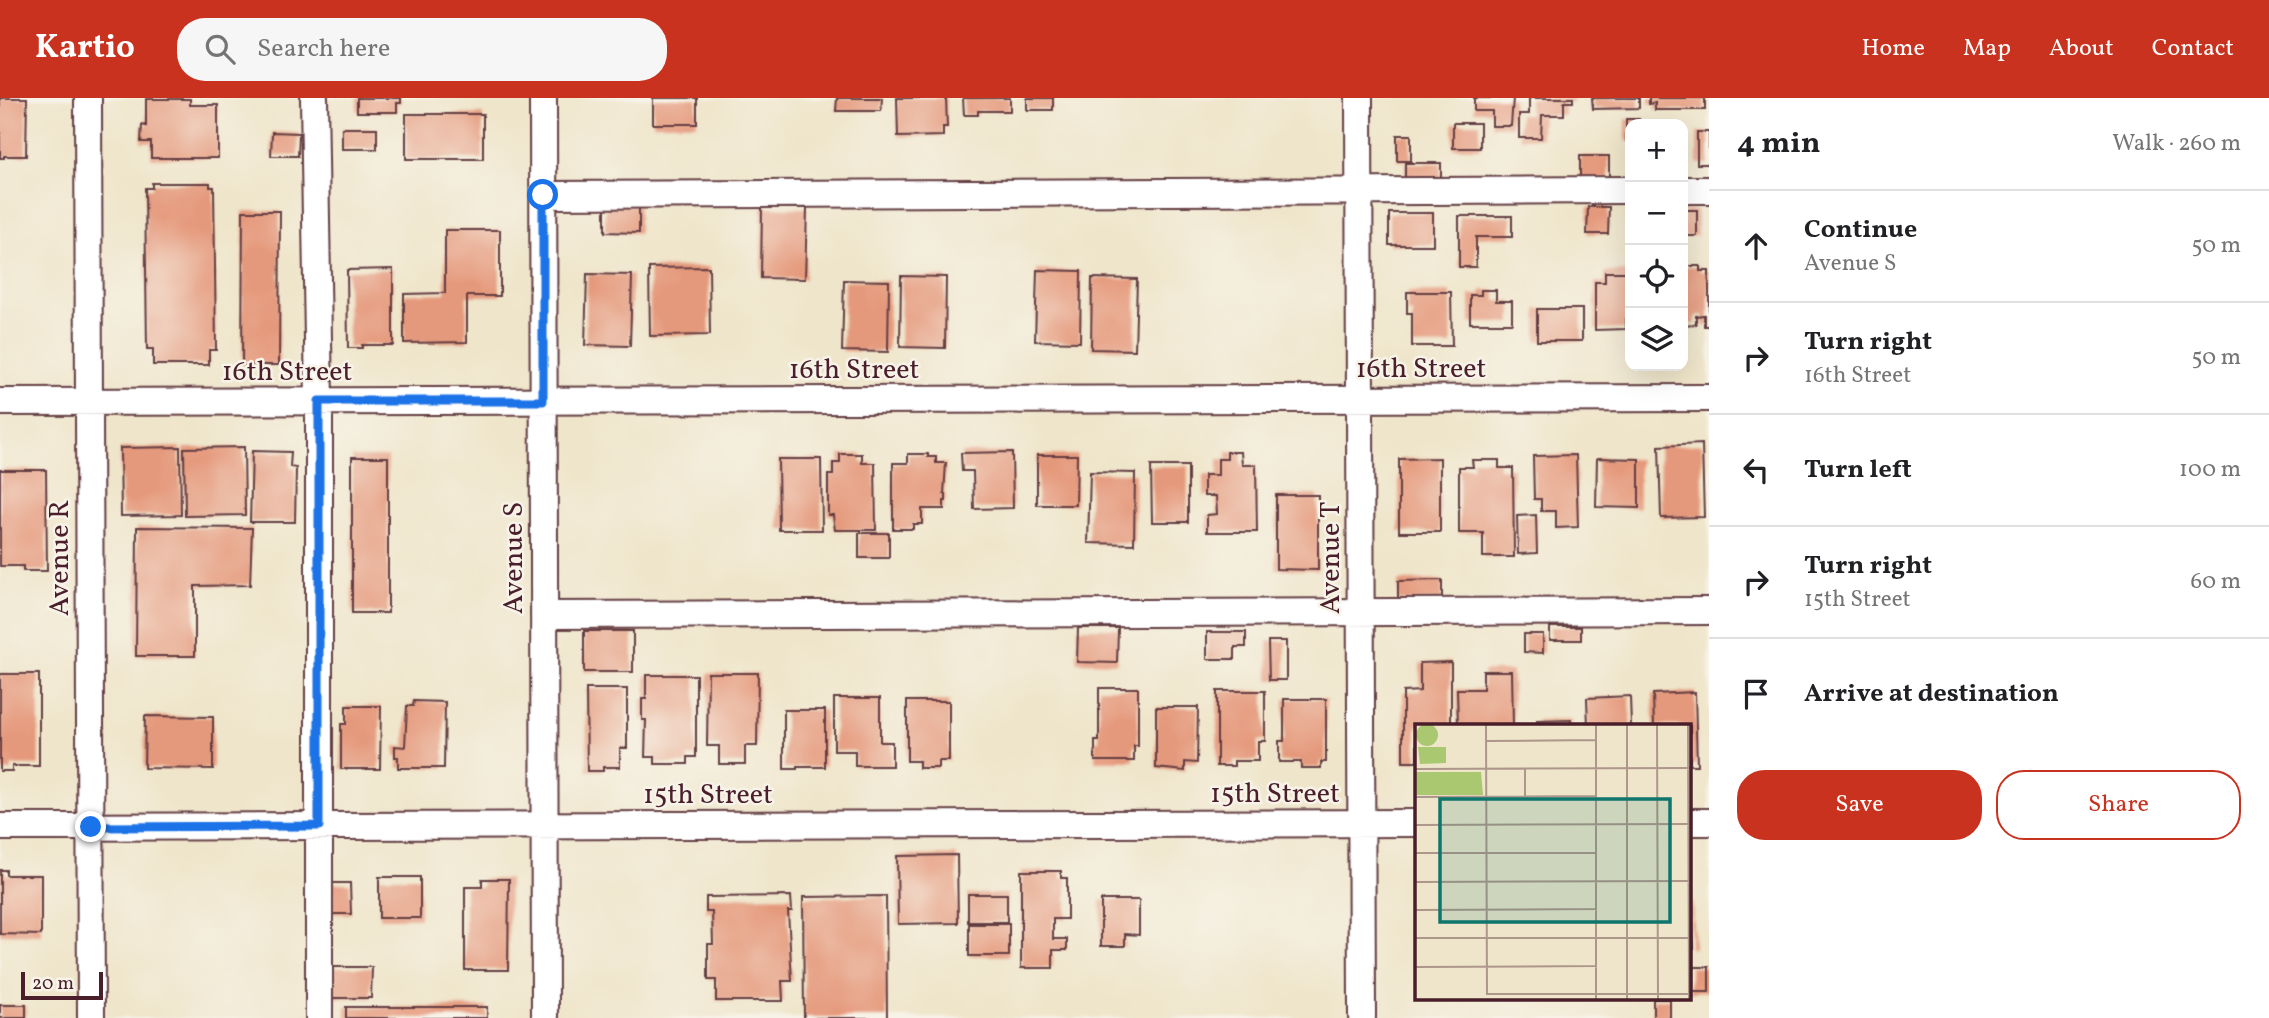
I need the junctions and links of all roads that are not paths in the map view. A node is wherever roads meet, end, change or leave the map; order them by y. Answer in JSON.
{"nodes":[{"id":1,"x":88,"y":98,"type":"edge"},
{"id":2,"x":314,"y":98,"type":"edge"},
{"id":3,"x":543,"y":98,"type":"edge"},
{"id":4,"x":1359,"y":98,"type":"edge"},
{"id":5,"x":1360,"y":190,"type":"junction"},
{"id":6,"x":1625,"y":190,"type":"edge"},
{"id":7,"x":1688,"y":190,"type":"edge"},
{"id":8,"x":1709,"y":190,"type":"edge"},
{"id":9,"x":543,"y":195,"type":"junction"},
{"id":10,"x":1709,"y":398,"type":"edge"},
{"id":11,"x":1360,"y":399,"type":"junction"},
{"id":12,"x":89,"y":401,"type":"junction"},
{"id":13,"x":319,"y":401,"type":"junction"},
{"id":14,"x":543,"y":401,"type":"junction"},
{"id":15,"x":0,"y":402,"type":"edge"},
{"id":16,"x":1709,"y":611,"type":"edge"},
{"id":17,"x":1361,"y":612,"type":"junction"},
{"id":18,"x":544,"y":615,"type":"junction"},
{"id":19,"x":1415,"y":822,"type":"edge"},
{"id":20,"x":1361,"y":823,"type":"junction"},
{"id":21,"x":545,"y":825,"type":"junction"},
{"id":22,"x":319,"y":826,"type":"junction"},
{"id":23,"x":0,"y":827,"type":"edge"},
{"id":24,"x":91,"y":827,"type":"junction"},
{"id":25,"x":91,"y":1018,"type":"edge"},
{"id":26,"x":319,"y":1018,"type":"edge"},
{"id":27,"x":545,"y":1018,"type":"edge"},
{"id":28,"x":1362,"y":1018,"type":"edge"}],
"edges":[{"from":1,"to":12,"type":"street","name":"Avenue R"},
{"from":2,"to":13,"type":"street"},
{"from":3,"to":9,"type":"street","name":"Avenue S"},
{"from":4,"to":5,"type":"street","name":"Avenue T"},
{"from":5,"to":6,"type":"street"},
{"from":5,"to":9,"type":"street"},
{"from":5,"to":11,"type":"street","name":"Avenue T"},
{"from":7,"to":8,"type":"street"},
{"from":9,"to":14,"type":"street","name":"Avenue S"},
{"from":10,"to":11,"type":"street","name":"16th Street"},
{"from":11,"to":14,"type":"street","name":"16th Street"},
{"from":11,"to":17,"type":"street","name":"Avenue T"},
{"from":12,"to":13,"type":"street","name":"16th Street"},
{"from":12,"to":15,"type":"street","name":"16th Street"},
{"from":12,"to":24,"type":"street","name":"Avenue R"},
{"from":13,"to":14,"type":"street","name":"16th Street"},
{"from":13,"to":22,"type":"street"},
{"from":14,"to":18,"type":"street","name":"Avenue S"},
{"from":16,"to":17,"type":"street"},
{"from":17,"to":18,"type":"street"},
{"from":17,"to":20,"type":"street","name":"Avenue T"},
{"from":18,"to":21,"type":"street","name":"Avenue S"},
{"from":19,"to":20,"type":"street","name":"15th Street"},
{"from":20,"to":21,"type":"street","name":"15th Street"},
{"from":20,"to":28,"type":"street","name":"Avenue T"},
{"from":21,"to":22,"type":"street","name":"15th Street"},
{"from":21,"to":27,"type":"street","name":"Avenue S"},
{"from":22,"to":24,"type":"street","name":"15th Street"},
{"from":22,"to":26,"type":"street"},
{"from":23,"to":24,"type":"street","name":"15th Street"},
{"from":24,"to":25,"type":"street","name":"Avenue R"}]}
